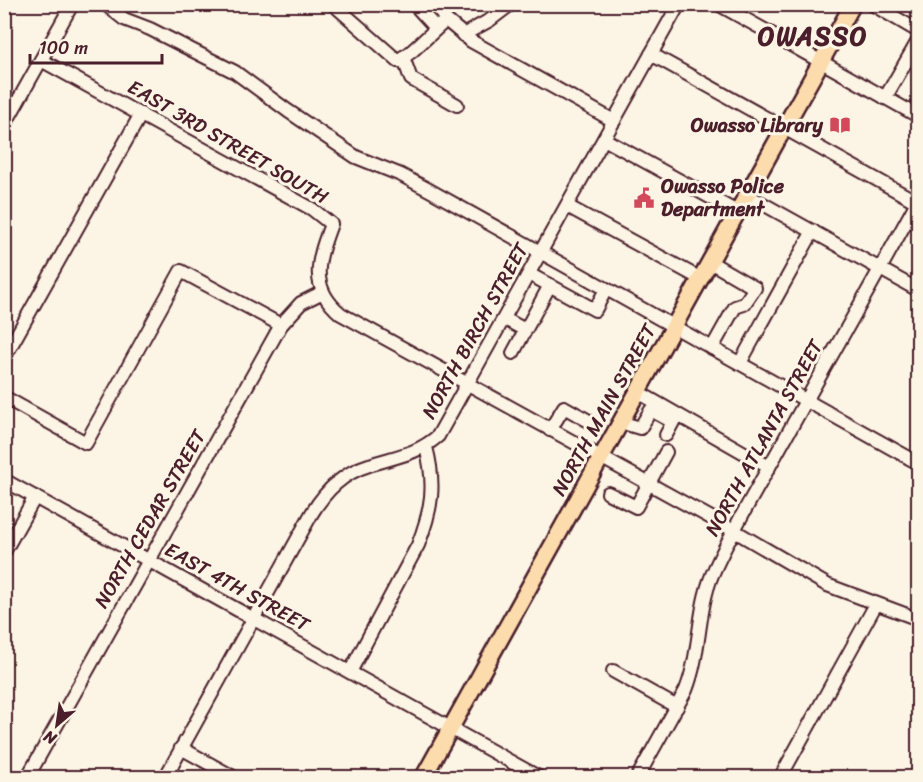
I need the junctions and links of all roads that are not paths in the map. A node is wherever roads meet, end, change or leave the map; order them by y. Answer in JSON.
{"nodes":[{"id":1,"x":105,"y":4,"type":"edge"},
{"id":2,"x":333,"y":4,"type":"edge"},
{"id":3,"x":414,"y":4,"type":"edge"},
{"id":4,"x":450,"y":4,"type":"edge"},
{"id":5,"x":511,"y":4,"type":"edge"},
{"id":6,"x":679,"y":4,"type":"edge"},
{"id":7,"x":718,"y":4,"type":"edge"},
{"id":8,"x":854,"y":4,"type":"edge"},
{"id":9,"x":872,"y":4,"type":"edge"},
{"id":10,"x":70,"y":8,"type":"dead end"},
{"id":11,"x":440,"y":12,"type":"edge"},
{"id":12,"x":436,"y":28,"type":"junction"},
{"id":13,"x":918,"y":31,"type":"edge"},
{"id":14,"x":463,"y":35,"type":"junction"},
{"id":15,"x":918,"y":41,"type":"edge"},
{"id":16,"x":651,"y":54,"type":"junction"},
{"id":17,"x":403,"y":57,"type":"junction"},
{"id":18,"x":41,"y":60,"type":"junction"},
{"id":19,"x":821,"y":62,"type":"junction"},
{"id":20,"x":885,"y":98,"type":"junction"},
{"id":21,"x":457,"y":105,"type":"dead end"},
{"id":22,"x":141,"y":114,"type":"junction"},
{"id":23,"x":918,"y":116,"type":"edge"},
{"id":24,"x":614,"y":121,"type":"junction"},
{"id":25,"x":4,"y":126,"type":"edge"},
{"id":26,"x":785,"y":128,"type":"junction"},
{"id":27,"x":604,"y":139,"type":"junction"},
{"id":28,"x":747,"y":195,"type":"junction"},
{"id":29,"x":918,"y":201,"type":"edge"},
{"id":30,"x":567,"y":206,"type":"junction"},
{"id":31,"x":737,"y":212,"type":"junction"},
{"id":32,"x":813,"y":231,"type":"junction"},
{"id":33,"x":541,"y":253,"type":"junction"},
{"id":34,"x":710,"y":262,"type":"junction"},
{"id":35,"x":880,"y":269,"type":"junction"},
{"id":36,"x":530,"y":274,"type":"junction"},
{"id":37,"x":701,"y":279,"type":"junction"},
{"id":38,"x":550,"y":285,"type":"junction"},
{"id":39,"x":606,"y":289,"type":"junction"},
{"id":40,"x":918,"y":290,"type":"edge"},
{"id":41,"x":321,"y":293,"type":"junction"},
{"id":42,"x":505,"y":319,"type":"junction"},
{"id":43,"x":281,"y":325,"type":"junction"},
{"id":44,"x":674,"y":327,"type":"junction"},
{"id":45,"x":525,"y":330,"type":"junction"},
{"id":46,"x":712,"y":348,"type":"junction"},
{"id":47,"x":513,"y":353,"type":"dead end"},
{"id":48,"x":4,"y":358,"type":"edge"},
{"id":49,"x":740,"y":363,"type":"junction"},
{"id":50,"x":468,"y":385,"type":"junction"},
{"id":51,"x":638,"y":392,"type":"junction"},
{"id":52,"x":4,"y":397,"type":"edge"},
{"id":53,"x":806,"y":400,"type":"junction"},
{"id":54,"x":620,"y":422,"type":"junction"},
{"id":55,"x":596,"y":425,"type":"dead end"},
{"id":56,"x":550,"y":430,"type":"junction"},
{"id":57,"x":666,"y":435,"type":"dead end"},
{"id":58,"x":426,"y":447,"type":"junction"},
{"id":59,"x":666,"y":452,"type":"dead end"},
{"id":60,"x":600,"y":458,"type":"junction"},
{"id":61,"x":918,"y":463,"type":"edge"},
{"id":62,"x":769,"y":467,"type":"junction"},
{"id":63,"x":4,"y":480,"type":"edge"},
{"id":64,"x":648,"y":485,"type":"junction"},
{"id":65,"x":609,"y":493,"type":"dead end"},
{"id":66,"x":35,"y":497,"type":"junction"},
{"id":67,"x":734,"y":530,"type":"junction"},
{"id":68,"x":4,"y":552,"type":"edge"},
{"id":69,"x":149,"y":560,"type":"junction"},
{"id":70,"x":876,"y":603,"type":"junction"},
{"id":71,"x":253,"y":618,"type":"junction"},
{"id":72,"x":918,"y":619,"type":"edge"},
{"id":73,"x":613,"y":671,"type":"dead end"},
{"id":74,"x":350,"y":672,"type":"junction"},
{"id":75,"x":677,"y":707,"type":"junction"},
{"id":76,"x":451,"y":728,"type":"junction"},
{"id":77,"x":181,"y":748,"type":"junction"},
{"id":78,"x":27,"y":777,"type":"edge"},
{"id":79,"x":165,"y":777,"type":"edge"},
{"id":80,"x":235,"y":777,"type":"edge"},
{"id":81,"x":423,"y":777,"type":"edge"},
{"id":82,"x":540,"y":777,"type":"edge"},
{"id":83,"x":637,"y":777,"type":"edge"},
{"id":84,"x":780,"y":777,"type":"edge"}],
"edges":[{"from":1,"to":33,"type":"street"},
{"from":2,"to":17,"type":"street"},
{"from":3,"to":12,"type":"street"},
{"from":4,"to":11,"type":"street"},
{"from":5,"to":14,"type":"street"},
{"from":6,"to":16,"type":"street","name":"NORTH BIRCH STREET"},
{"from":7,"to":19,"type":"street"},
{"from":8,"to":19,"type":"main road","name":"NORTH MAIN STREET"},
{"from":9,"to":13,"type":"street"},
{"from":10,"to":18,"type":"street"},
{"from":11,"to":12,"type":"street"},
{"from":11,"to":14,"type":"street"},
{"from":12,"to":17,"type":"street"},
{"from":14,"to":24,"type":"street"},
{"from":15,"to":20,"type":"street"},
{"from":16,"to":24,"type":"street","name":"NORTH BIRCH STREET"},
{"from":16,"to":26,"type":"street"},
{"from":17,"to":21,"type":"street"},
{"from":18,"to":22,"type":"street","name":"EAST 3RD STREET SOUTH"},
{"from":18,"to":25,"type":"street"},
{"from":19,"to":20,"type":"street"},
{"from":19,"to":26,"type":"main road","name":"NORTH MAIN STREET"},
{"from":20,"to":23,"type":"street"},
{"from":22,"to":41,"type":"street","name":"EAST 3RD STREET SOUTH"},
{"from":22,"to":48,"type":"street"},
{"from":24,"to":27,"type":"street","name":"NORTH BIRCH STREET"},
{"from":26,"to":28,"type":"main road","name":"NORTH MAIN STREET"},
{"from":26,"to":29,"type":"street"},
{"from":27,"to":30,"type":"street","name":"NORTH BIRCH STREET"},
{"from":27,"to":31,"type":"street"},
{"from":28,"to":31,"type":"main road","name":"NORTH MAIN STREET"},
{"from":28,"to":32,"type":"street"},
{"from":29,"to":35,"type":"street","name":"NORTH ATLANTA STREET"},
{"from":30,"to":33,"type":"street","name":"NORTH BIRCH STREET"},
{"from":30,"to":37,"type":"street"},
{"from":31,"to":34,"type":"main road","name":"NORTH MAIN STREET"},
{"from":32,"to":35,"type":"street"},
{"from":32,"to":49,"type":"street"},
{"from":33,"to":36,"type":"street","name":"NORTH BIRCH STREET"},
{"from":33,"to":39,"type":"street"},
{"from":34,"to":37,"type":"main road","name":"NORTH MAIN STREET"},
{"from":34,"to":46,"type":"street"},
{"from":35,"to":40,"type":"street"},
{"from":35,"to":53,"type":"street","name":"NORTH ATLANTA STREET"},
{"from":36,"to":38,"type":"street"},
{"from":36,"to":42,"type":"street","name":"NORTH BIRCH STREET"},
{"from":37,"to":44,"type":"main road","name":"NORTH MAIN STREET"},
{"from":38,"to":39,"type":"street"},
{"from":38,"to":45,"type":"street"},
{"from":39,"to":44,"type":"street"},
{"from":41,"to":43,"type":"street","name":"NORTH CEDAR STREET"},
{"from":41,"to":50,"type":"street"},
{"from":42,"to":45,"type":"street"},
{"from":42,"to":50,"type":"street","name":"NORTH BIRCH STREET"},
{"from":43,"to":52,"type":"street"},
{"from":43,"to":69,"type":"street","name":"NORTH CEDAR STREET"},
{"from":44,"to":46,"type":"street"},
{"from":44,"to":51,"type":"main road","name":"NORTH MAIN STREET"},
{"from":45,"to":47,"type":"street"},
{"from":46,"to":49,"type":"street"},
{"from":49,"to":53,"type":"street"},
{"from":50,"to":56,"type":"street"},
{"from":50,"to":58,"type":"street","name":"NORTH BIRCH STREET"},
{"from":51,"to":54,"type":"main road","name":"NORTH MAIN STREET"},
{"from":51,"to":62,"type":"street"},
{"from":53,"to":61,"type":"street"},
{"from":53,"to":62,"type":"street","name":"NORTH ATLANTA STREET"},
{"from":54,"to":57,"type":"street"},
{"from":54,"to":60,"type":"main road","name":"NORTH MAIN STREET"},
{"from":55,"to":56,"type":"street"},
{"from":56,"to":60,"type":"street"},
{"from":58,"to":71,"type":"street","name":"NORTH BIRCH STREET"},
{"from":58,"to":74,"type":"street"},
{"from":59,"to":64,"type":"street"},
{"from":60,"to":64,"type":"street"},
{"from":60,"to":76,"type":"main road","name":"NORTH MAIN STREET"},
{"from":62,"to":67,"type":"street","name":"NORTH ATLANTA STREET"},
{"from":63,"to":66,"type":"street","name":"EAST 4TH STREET"},
{"from":64,"to":65,"type":"street"},
{"from":64,"to":67,"type":"street"},
{"from":66,"to":68,"type":"street"},
{"from":66,"to":69,"type":"street","name":"EAST 4TH STREET"},
{"from":67,"to":70,"type":"street"},
{"from":67,"to":75,"type":"street","name":"NORTH ATLANTA STREET"},
{"from":69,"to":71,"type":"street","name":"EAST 4TH STREET"},
{"from":69,"to":78,"type":"street","name":"NORTH CEDAR STREET"},
{"from":70,"to":72,"type":"street"},
{"from":70,"to":84,"type":"street"},
{"from":71,"to":74,"type":"street","name":"EAST 4TH STREET"},
{"from":71,"to":77,"type":"street","name":"NORTH BIRCH STREET"},
{"from":73,"to":75,"type":"street"},
{"from":74,"to":76,"type":"street","name":"EAST 4TH STREET"},
{"from":75,"to":83,"type":"street","name":"NORTH ATLANTA STREET"},
{"from":76,"to":81,"type":"main road","name":"NORTH MAIN STREET"},
{"from":76,"to":82,"type":"street","name":"EAST 4TH STREET"},
{"from":77,"to":79,"type":"street","name":"NORTH BIRCH STREET"},
{"from":77,"to":80,"type":"street"}]}
